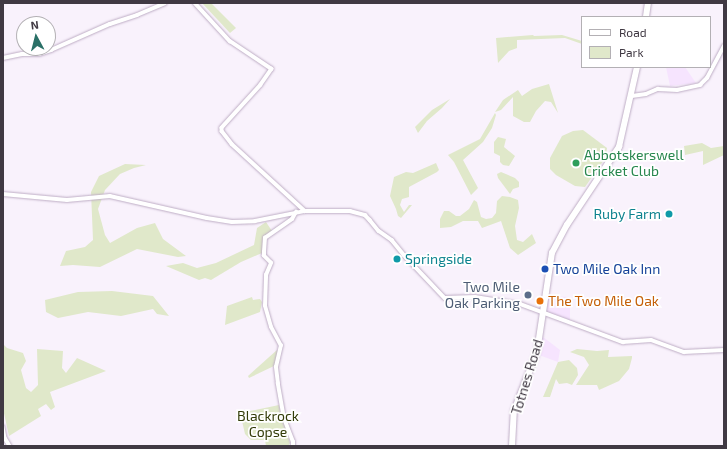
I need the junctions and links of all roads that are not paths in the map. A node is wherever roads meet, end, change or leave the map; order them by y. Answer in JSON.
{"nodes":[{"id":1,"x":165,"y":3,"type":"edge"},
{"id":2,"x":195,"y":3,"type":"edge"},
{"id":3,"x":648,"y":3,"type":"edge"},
{"id":4,"x":646,"y":16,"type":"edge"},
{"id":5,"x":724,"y":46,"type":"edge"},
{"id":6,"x":3,"y":58,"type":"edge"},
{"id":7,"x":637,"y":68,"type":"edge"},
{"id":8,"x":632,"y":96,"type":"junction"},
{"id":9,"x":3,"y":194,"type":"edge"},
{"id":10,"x":305,"y":211,"type":"junction"},
{"id":11,"x":296,"y":212,"type":"junction"},
{"id":12,"x":544,"y":312,"type":"junction"},
{"id":13,"x":724,"y":350,"type":"edge"},
{"id":14,"x":3,"y":427,"type":"edge"},
{"id":15,"x":10,"y":446,"type":"edge"},
{"id":16,"x":293,"y":446,"type":"edge"},
{"id":17,"x":512,"y":446,"type":"edge"}],
"edges":[{"from":1,"to":6,"type":"street"},
{"from":2,"to":10,"type":"street"},
{"from":3,"to":4,"type":"main road"},
{"from":5,"to":8,"type":"street"},
{"from":7,"to":8,"type":"main road","name":"Totnes Road"},
{"from":8,"to":12,"type":"main road","name":"Totnes Road"},
{"from":9,"to":11,"type":"street"},
{"from":10,"to":11,"type":"street"},
{"from":10,"to":12,"type":"street"},
{"from":11,"to":16,"type":"street"},
{"from":12,"to":13,"type":"street"},
{"from":12,"to":17,"type":"main road","name":"Totnes Road"},
{"from":14,"to":15,"type":"street"}]}
